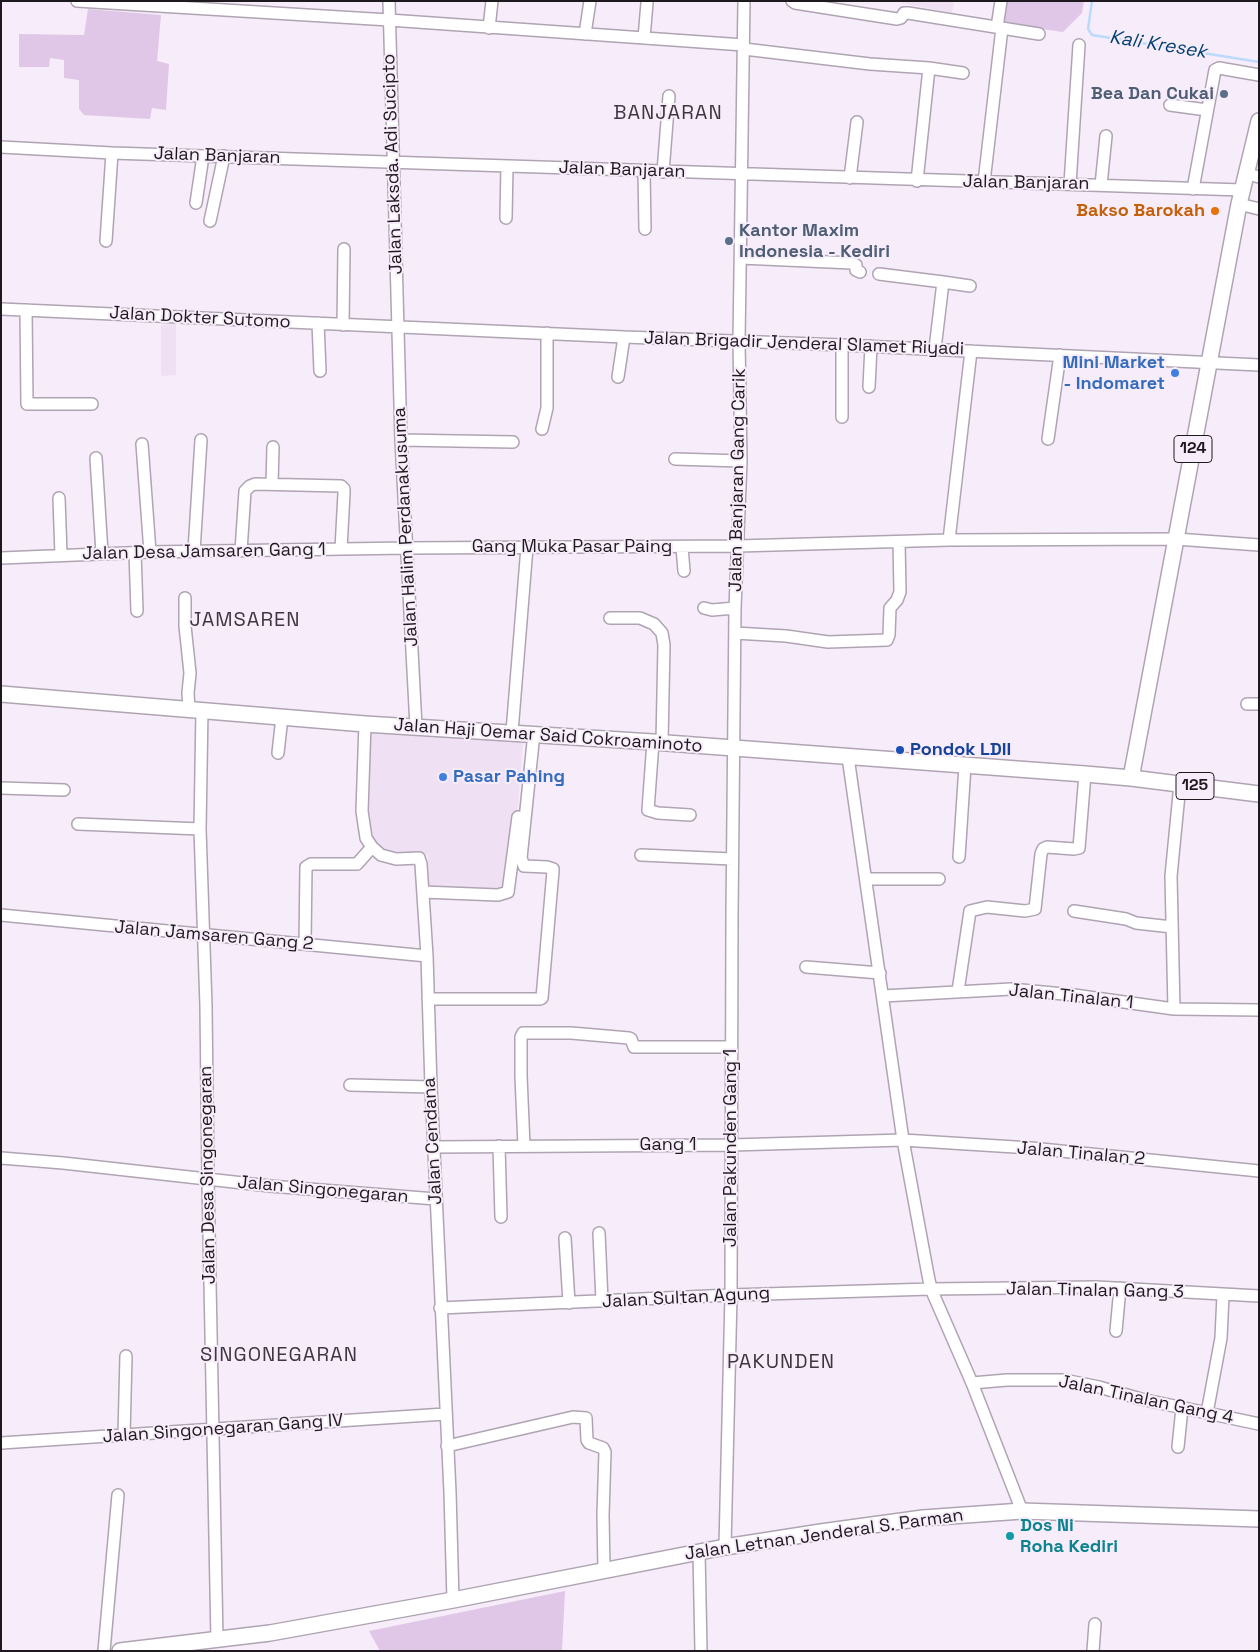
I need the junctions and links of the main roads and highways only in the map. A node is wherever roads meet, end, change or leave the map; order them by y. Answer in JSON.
{"nodes":[{"id":1,"x":1259,"y":122,"type":"edge"},
{"id":2,"x":1252,"y":175,"type":"edge"},
{"id":3,"x":1,"y":694,"type":"edge"},
{"id":4,"x":1130,"y":778,"type":"junction"},
{"id":5,"x":1259,"y":794,"type":"edge"},
{"id":6,"x":1259,"y":1519,"type":"edge"},
{"id":7,"x":120,"y":1651,"type":"edge"}],
"edges":[{"from":1,"to":2,"type":"main road","number":"124"},
{"from":2,"to":4,"type":"main road","number":"124"},
{"from":3,"to":4,"type":"main road","name":"Jalan Haji Oemar Said Cokroaminoto"},
{"from":4,"to":5,"type":"main road","number":"125"},
{"from":6,"to":7,"type":"main road","name":"Jalan Letnan Jenderal S. Parman"}]}
